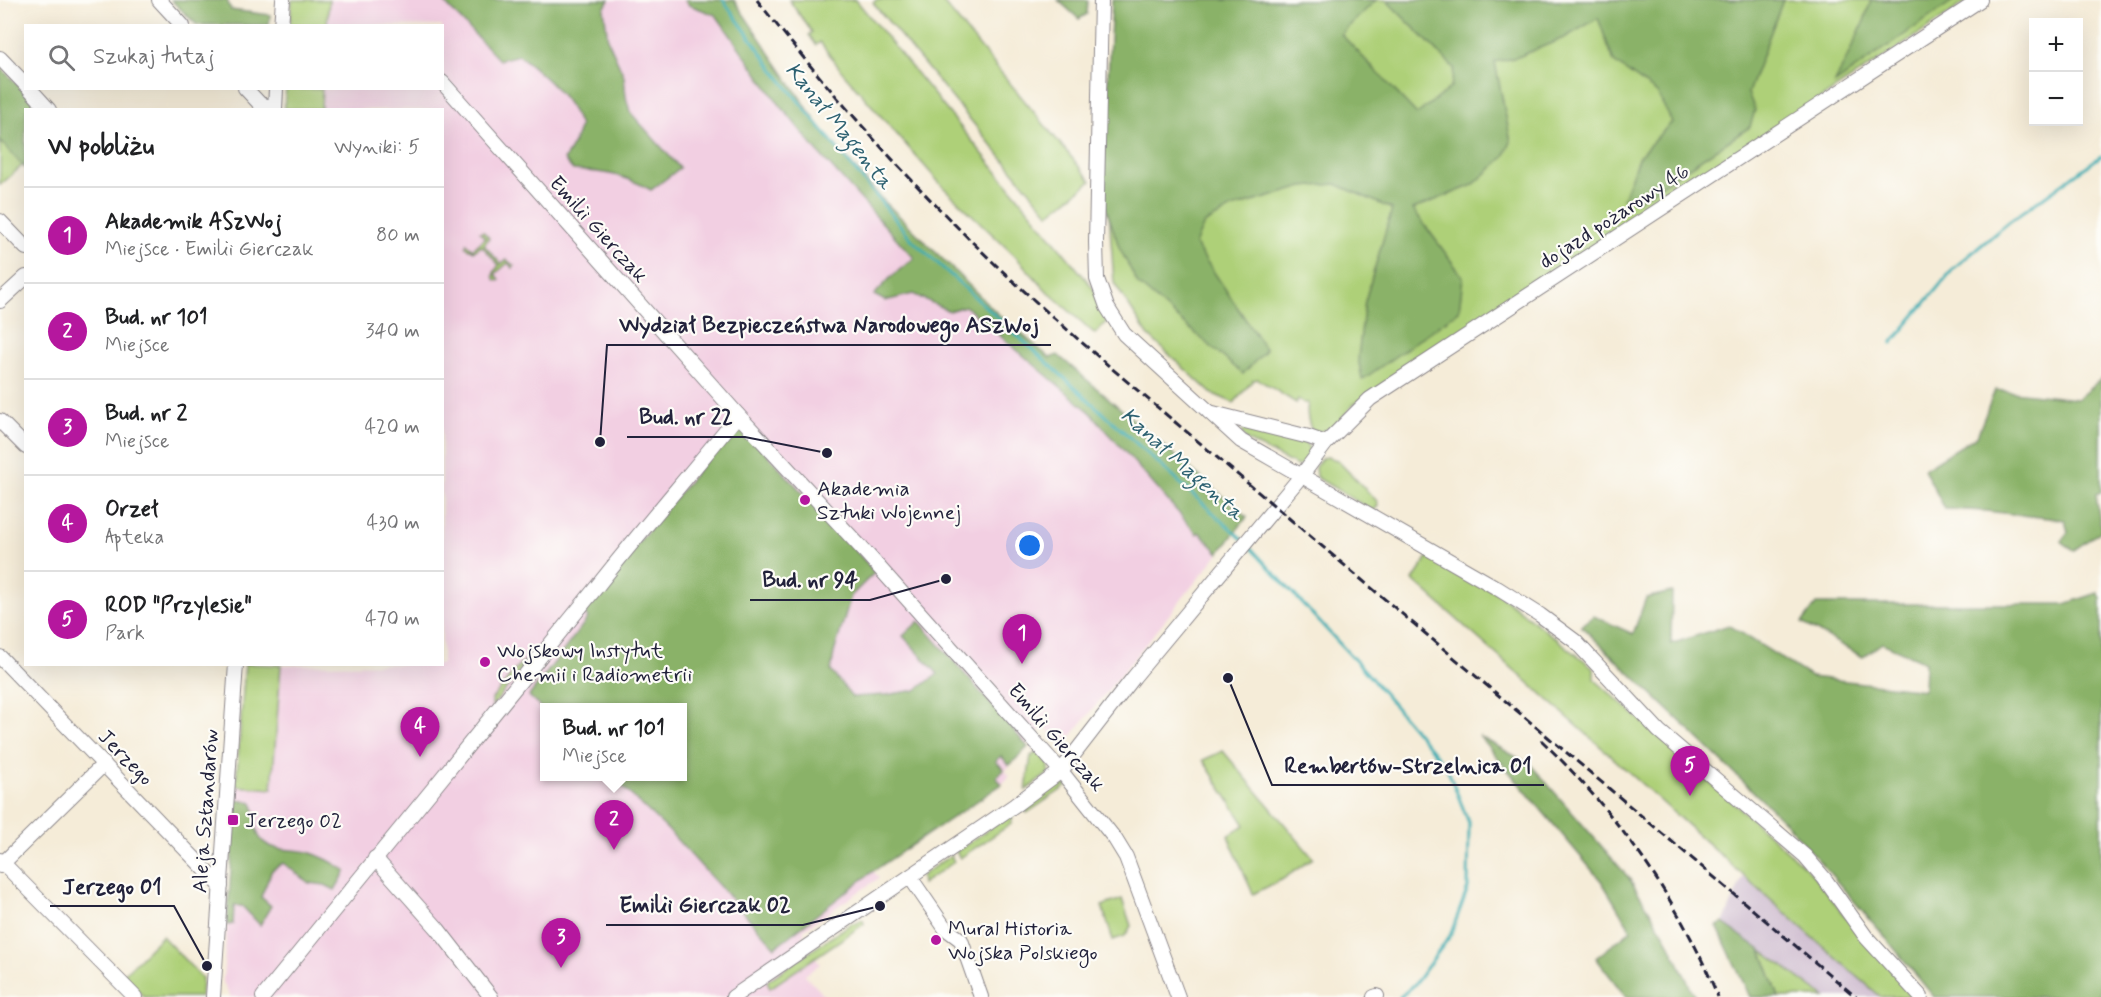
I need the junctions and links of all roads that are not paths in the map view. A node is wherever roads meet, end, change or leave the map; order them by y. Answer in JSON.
{"nodes":[{"id":1,"x":159,"y":0,"type":"edge"},
{"id":2,"x":283,"y":0,"type":"edge"},
{"id":3,"x":1101,"y":0,"type":"edge"},
{"id":4,"x":1980,"y":0,"type":"edge"},
{"id":5,"x":181,"y":24,"type":"edge"},
{"id":6,"x":281,"y":24,"type":"edge"},
{"id":7,"x":0,"y":58,"type":"edge"},
{"id":8,"x":24,"y":83,"type":"edge"},
{"id":9,"x":444,"y":84,"type":"edge"},
{"id":10,"x":31,"y":90,"type":"edge"},
{"id":11,"x":246,"y":90,"type":"edge"},
{"id":12,"x":276,"y":90,"type":"edge"},
{"id":13,"x":47,"y":108,"type":"edge"},
{"id":14,"x":272,"y":108,"type":"edge"},
{"id":15,"x":275,"y":108,"type":"edge"},
{"id":16,"x":0,"y":221,"type":"edge"},
{"id":17,"x":24,"y":246,"type":"edge"},
{"id":18,"x":24,"y":279,"type":"edge"},
{"id":19,"x":0,"y":301,"type":"edge"},
{"id":20,"x":1208,"y":412,"type":"junction"},
{"id":21,"x":738,"y":415,"type":"junction"},
{"id":22,"x":0,"y":421,"type":"edge"},
{"id":23,"x":1326,"y":443,"type":"junction"},
{"id":24,"x":24,"y":445,"type":"edge"},
{"id":25,"x":1302,"y":475,"type":"junction"},
{"id":26,"x":0,"y":657,"type":"edge"},
{"id":27,"x":236,"y":666,"type":"edge"},
{"id":28,"x":104,"y":764,"type":"junction"},
{"id":29,"x":1061,"y":771,"type":"junction"},
{"id":30,"x":375,"y":858,"type":"junction"},
{"id":31,"x":1,"y":863,"type":"edge"},
{"id":32,"x":910,"y":877,"type":"junction"},
{"id":33,"x":221,"y":886,"type":"junction"},
{"id":34,"x":135,"y":997,"type":"edge"},
{"id":35,"x":213,"y":997,"type":"edge"},
{"id":36,"x":262,"y":997,"type":"edge"},
{"id":37,"x":491,"y":997,"type":"edge"},
{"id":38,"x":733,"y":997,"type":"edge"},
{"id":39,"x":981,"y":997,"type":"edge"},
{"id":40,"x":1178,"y":997,"type":"edge"},
{"id":41,"x":1921,"y":997,"type":"edge"}],
"edges":[{"from":1,"to":5,"type":"street"},
{"from":2,"to":6,"type":"street"},
{"from":3,"to":20,"type":"street"},
{"from":4,"to":23,"type":"street","name":"dojazd pożarowy 46"},
{"from":7,"to":8,"type":"street"},
{"from":9,"to":21,"type":"street","name":"Emilii Gierczak"},
{"from":10,"to":13,"type":"street"},
{"from":11,"to":14,"type":"street"},
{"from":12,"to":15,"type":"street"},
{"from":16,"to":17,"type":"street"},
{"from":18,"to":19,"type":"street"},
{"from":20,"to":23,"type":"street"},
{"from":20,"to":25,"type":"street"},
{"from":21,"to":29,"type":"street","name":"Emilii Gierczak"},
{"from":21,"to":30,"type":"street"},
{"from":22,"to":24,"type":"street"},
{"from":23,"to":25,"type":"street","name":"dojazd pożarowy 46"},
{"from":25,"to":29,"type":"street","name":"dojazd pożarowy 46"},
{"from":25,"to":41,"type":"street"},
{"from":26,"to":28,"type":"street","name":"Jerzego"},
{"from":27,"to":33,"type":"street","name":"Aleja Sztandarów"},
{"from":28,"to":31,"type":"street"},
{"from":28,"to":33,"type":"street","name":"Jerzego"},
{"from":29,"to":32,"type":"street","name":"dojazd pożarowy 46"},
{"from":29,"to":40,"type":"street","name":"Emilii Gierczak"},
{"from":30,"to":36,"type":"street"},
{"from":30,"to":37,"type":"street"},
{"from":31,"to":34,"type":"street"},
{"from":32,"to":38,"type":"street","name":"dojazd pożarowy 46"},
{"from":32,"to":39,"type":"street"},
{"from":33,"to":35,"type":"street","name":"Aleja Sztandarów"}]}
